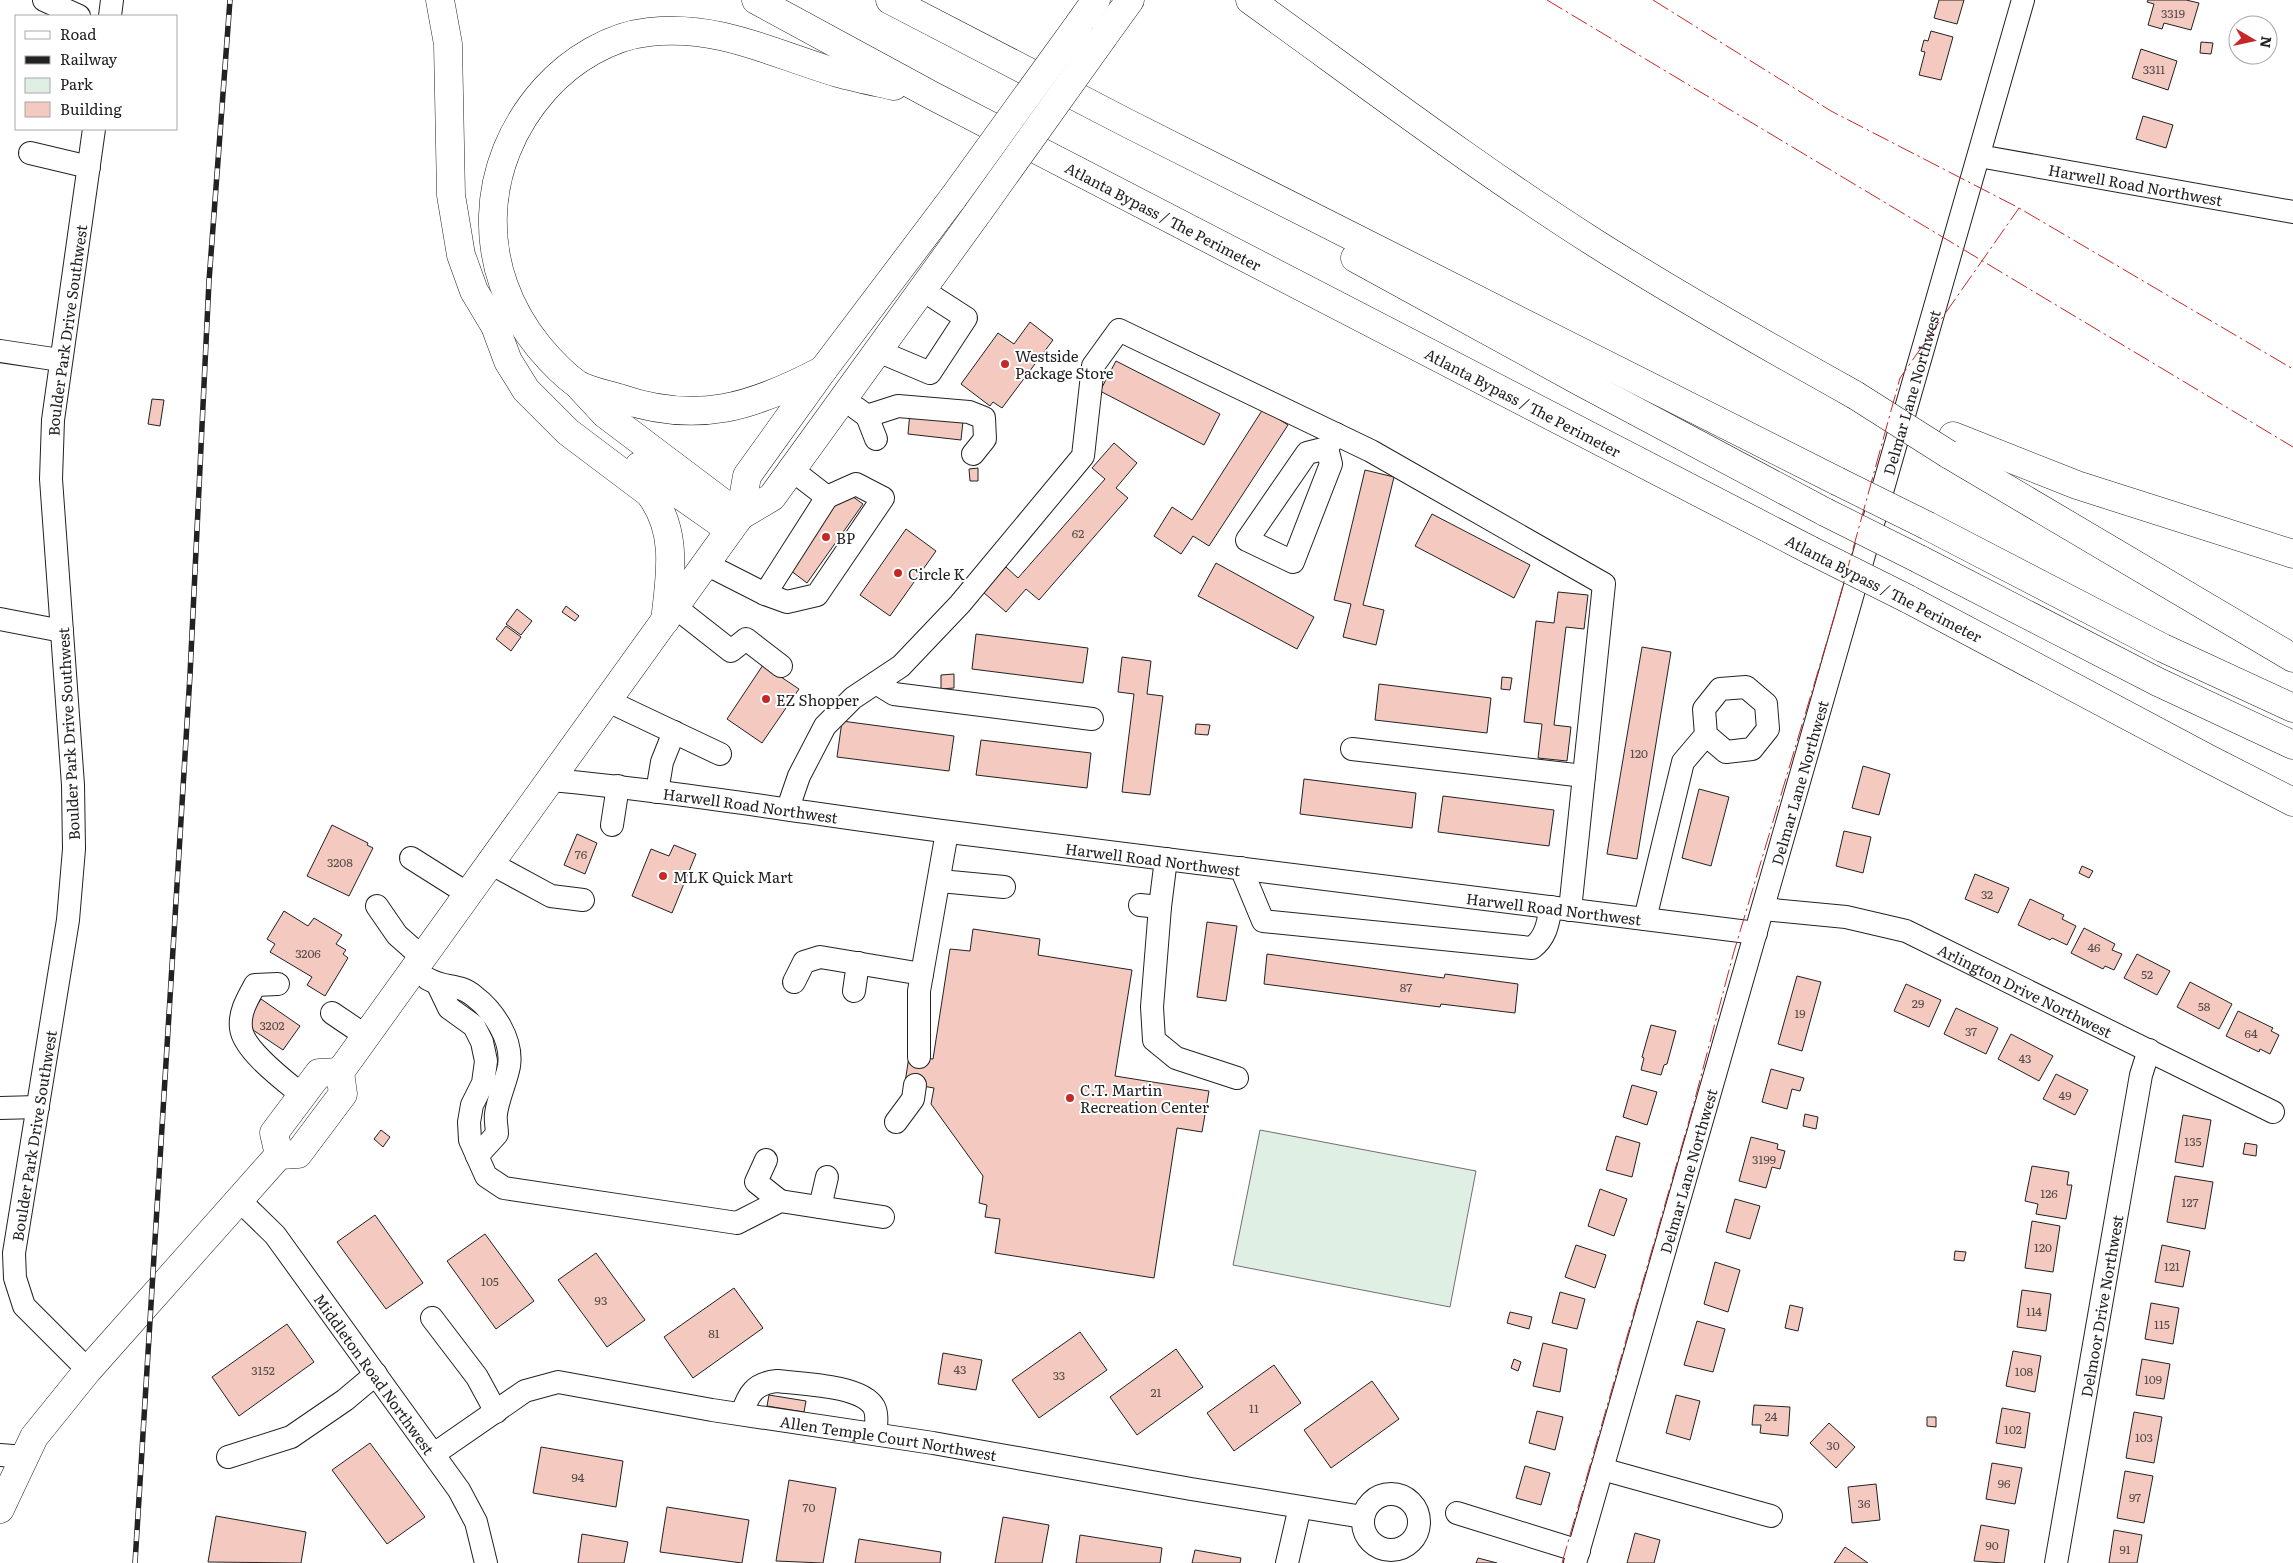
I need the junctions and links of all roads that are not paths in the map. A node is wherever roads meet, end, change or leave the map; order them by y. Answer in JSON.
{"nodes":[{"id":1,"x":44,"y":0,"type":"edge"},
{"id":2,"x":112,"y":0,"type":"edge"},
{"id":3,"x":440,"y":0,"type":"edge"},
{"id":4,"x":756,"y":0,"type":"edge"},
{"id":5,"x":890,"y":0,"type":"edge"},
{"id":6,"x":1096,"y":0,"type":"edge"},
{"id":7,"x":1130,"y":0,"type":"edge"},
{"id":8,"x":1250,"y":0,"type":"edge"},
{"id":9,"x":2023,"y":0,"type":"edge"},
{"id":10,"x":77,"y":15,"type":"edge"},
{"id":11,"x":110,"y":15,"type":"edge"},
{"id":12,"x":932,"y":95,"type":"junction"},
{"id":13,"x":1128,"y":123,"type":"junction"},
{"id":14,"x":94,"y":130,"type":"edge"},
{"id":15,"x":30,"y":154,"type":"dead end"},
{"id":16,"x":1979,"y":156,"type":"junction"},
{"id":17,"x":89,"y":167,"type":"junction"},
{"id":18,"x":2293,"y":212,"type":"edge"},
{"id":19,"x":922,"y":289,"type":"junction"},
{"id":20,"x":495,"y":326,"type":"junction"},
{"id":21,"x":0,"y":351,"type":"edge"},
{"id":22,"x":878,"y":351,"type":"junction"},
{"id":23,"x":60,"y":360,"type":"junction"},
{"id":24,"x":823,"y":370,"type":"junction"},
{"id":25,"x":579,"y":385,"type":"junction"},
{"id":26,"x":843,"y":399,"type":"junction"},
{"id":27,"x":868,"y":416,"type":"junction"},
{"id":28,"x":876,"y":439,"type":"dead end"},
{"id":29,"x":1331,"y":441,"type":"junction"},
{"id":30,"x":1950,"y":445,"type":"junction"},
{"id":31,"x":973,"y":454,"type":"dead end"},
{"id":32,"x":792,"y":470,"type":"junction"},
{"id":33,"x":827,"y":496,"type":"junction"},
{"id":34,"x":735,"y":523,"type":"junction"},
{"id":35,"x":2293,"y":554,"type":"edge"},
{"id":36,"x":706,"y":564,"type":"junction"},
{"id":37,"x":765,"y":594,"type":"junction"},
{"id":38,"x":670,"y":614,"type":"junction"},
{"id":39,"x":0,"y":619,"type":"edge"},
{"id":40,"x":62,"y":631,"type":"junction"},
{"id":41,"x":2293,"y":658,"type":"edge"},
{"id":42,"x":781,"y":666,"type":"dead end"},
{"id":43,"x":876,"y":683,"type":"junction"},
{"id":44,"x":608,"y":700,"type":"junction"},
{"id":45,"x":2293,"y":708,"type":"edge"},
{"id":46,"x":1092,"y":719,"type":"dead end"},
{"id":47,"x":674,"y":732,"type":"junction"},
{"id":48,"x":1706,"y":735,"type":"dead end"},
{"id":49,"x":2293,"y":745,"type":"edge"},
{"id":50,"x":1352,"y":749,"type":"dead end"},
{"id":51,"x":720,"y":754,"type":"dead end"},
{"id":52,"x":2209,"y":759,"type":"junction"},
{"id":53,"x":1584,"y":776,"type":"junction"},
{"id":54,"x":550,"y":780,"type":"junction"},
{"id":55,"x":618,"y":786,"type":"junction"},
{"id":56,"x":657,"y":792,"type":"junction"},
{"id":57,"x":2293,"y":802,"type":"edge"},
{"id":58,"x":788,"y":808,"type":"junction"},
{"id":59,"x":2293,"y":815,"type":"edge"},
{"id":60,"x":612,"y":826,"type":"dead end"},
{"id":61,"x":948,"y":832,"type":"junction"},
{"id":62,"x":411,"y":858,"type":"dead end"},
{"id":63,"x":1166,"y":859,"type":"junction"},
{"id":64,"x":490,"y":863,"type":"junction"},
{"id":65,"x":1241,"y":868,"type":"junction"},
{"id":66,"x":940,"y":881,"type":"junction"},
{"id":67,"x":1004,"y":887,"type":"dead end"},
{"id":68,"x":468,"y":894,"type":"junction"},
{"id":69,"x":583,"y":900,"type":"dead end"},
{"id":70,"x":377,"y":906,"type":"dead end"},
{"id":71,"x":1763,"y":908,"type":"junction"},
{"id":72,"x":1561,"y":909,"type":"junction"},
{"id":73,"x":1645,"y":919,"type":"junction"},
{"id":74,"x":1756,"y":933,"type":"junction"},
{"id":75,"x":858,"y":963,"type":"junction"},
{"id":76,"x":419,"y":964,"type":"junction"},
{"id":77,"x":922,"y":974,"type":"junction"},
{"id":78,"x":794,"y":982,"type":"dead end"},
{"id":79,"x":278,"y":984,"type":"dead end"},
{"id":80,"x":438,"y":985,"type":"junction"},
{"id":81,"x":854,"y":991,"type":"dead end"},
{"id":82,"x":332,"y":1013,"type":"dead end"},
{"id":83,"x":366,"y":1036,"type":"junction"},
{"id":84,"x":2148,"y":1050,"type":"junction"},
{"id":85,"x":919,"y":1057,"type":"dead end"},
{"id":86,"x":340,"y":1072,"type":"junction"},
{"id":87,"x":1237,"y":1078,"type":"dead end"},
{"id":88,"x":915,"y":1085,"type":"dead end"},
{"id":89,"x":302,"y":1095,"type":"junction"},
{"id":90,"x":38,"y":1107,"type":"junction"},
{"id":91,"x":0,"y":1108,"type":"edge"},
{"id":92,"x":2273,"y":1112,"type":"dead end"},
{"id":93,"x":896,"y":1122,"type":"dead end"},
{"id":94,"x":278,"y":1154,"type":"junction"},
{"id":95,"x":477,"y":1156,"type":"junction"},
{"id":96,"x":766,"y":1160,"type":"dead end"},
{"id":97,"x":827,"y":1177,"type":"dead end"},
{"id":98,"x":239,"y":1200,"type":"junction"},
{"id":99,"x":780,"y":1201,"type":"junction"},
{"id":100,"x":820,"y":1207,"type":"junction"},
{"id":101,"x":883,"y":1217,"type":"dead end"},
{"id":102,"x":432,"y":1318,"type":"dead end"},
{"id":103,"x":88,"y":1370,"type":"junction"},
{"id":104,"x":376,"y":1374,"type":"junction"},
{"id":105,"x":496,"y":1412,"type":"junction"},
{"id":106,"x":742,"y":1414,"type":"junction"},
{"id":107,"x":875,"y":1434,"type":"junction"},
{"id":108,"x":434,"y":1454,"type":"junction"},
{"id":109,"x":12,"y":1456,"type":"edge"},
{"id":110,"x":228,"y":1456,"type":"dead end"},
{"id":111,"x":1602,"y":1469,"type":"junction"},
{"id":112,"x":1300,"y":1507,"type":"junction"},
{"id":113,"x":0,"y":1509,"type":"edge"},
{"id":114,"x":1457,"y":1513,"type":"dead end"},
{"id":115,"x":1771,"y":1516,"type":"dead end"},
{"id":116,"x":1363,"y":1517,"type":"junction"},
{"id":117,"x":1406,"y":1555,"type":"edge"},
{"id":118,"x":1577,"y":1557,"type":"edge"},
{"id":119,"x":486,"y":1563,"type":"edge"},
{"id":120,"x":1287,"y":1563,"type":"edge"},
{"id":121,"x":2056,"y":1563,"type":"edge"}],
"edges":[{"from":1,"to":10,"type":"street"},
{"from":2,"to":11,"type":"street"},
{"from":3,"to":20,"type":"main road"},
{"from":4,"to":12,"type":"main road","name":"Atlanta Bypass / The Perimeter"},
{"from":5,"to":13,"type":"main road"},
{"from":6,"to":24,"type":"main road","bridge":true},
{"from":7,"to":19,"type":"main road","bridge":true},
{"from":8,"to":30,"type":"main road","bridge":true},
{"from":9,"to":16,"type":"street","name":"Delmar Lane Northwest"},
{"from":12,"to":25,"type":"main road"},
{"from":12,"to":52,"type":"main road","name":"Atlanta Bypass / The Perimeter","bridge":true},
{"from":13,"to":45,"type":"main road","bridge":true},
{"from":13,"to":49,"type":"main road","bridge":true},
{"from":14,"to":17,"type":"street","name":"Boulder Park Drive Southwest"},
{"from":15,"to":17,"type":"street"},
{"from":16,"to":18,"type":"street","name":"Harwell Road Northwest"},
{"from":16,"to":71,"type":"street","name":"Delmar Lane Northwest"},
{"from":17,"to":23,"type":"street","name":"Boulder Park Drive Southwest"},
{"from":19,"to":22,"type":"main road"},
{"from":19,"to":22,"type":"street"},
{"from":20,"to":34,"type":"main road"},
{"from":20,"to":38,"type":"main road"},
{"from":21,"to":23,"type":"street"},
{"from":22,"to":26,"type":"main road"},
{"from":23,"to":40,"type":"street","name":"Boulder Park Drive Southwest"},
{"from":24,"to":25,"type":"main road"},
{"from":24,"to":34,"type":"main road"},
{"from":25,"to":34,"type":"main road"},
{"from":26,"to":27,"type":"street"},
{"from":26,"to":32,"type":"main road"},
{"from":27,"to":28,"type":"street"},
{"from":27,"to":31,"type":"street"},
{"from":29,"to":29,"type":"street"},
{"from":29,"to":43,"type":"street"},
{"from":29,"to":53,"type":"street"},
{"from":30,"to":35,"type":"main road"},
{"from":30,"to":41,"type":"main road"},
{"from":32,"to":33,"type":"street"},
{"from":32,"to":34,"type":"main road"},
{"from":33,"to":37,"type":"street"},
{"from":33,"to":37,"type":"street"},
{"from":34,"to":36,"type":"main road"},
{"from":36,"to":37,"type":"street"},
{"from":36,"to":38,"type":"main road"},
{"from":38,"to":42,"type":"street"},
{"from":38,"to":44,"type":"main road"},
{"from":39,"to":40,"type":"street"},
{"from":40,"to":90,"type":"street","name":"Boulder Park Drive Southwest"},
{"from":43,"to":46,"type":"street"},
{"from":43,"to":58,"type":"street"},
{"from":44,"to":47,"type":"street"},
{"from":44,"to":54,"type":"main road"},
{"from":47,"to":51,"type":"street"},
{"from":47,"to":56,"type":"street"},
{"from":48,"to":73,"type":"street"},
{"from":50,"to":53,"type":"street"},
{"from":52,"to":57,"type":"main road","name":"Atlanta Bypass / The Perimeter"},
{"from":52,"to":59,"type":"main road"},
{"from":53,"to":72,"type":"street"},
{"from":54,"to":55,"type":"street","name":"Harwell Road Northwest"},
{"from":54,"to":64,"type":"main road"},
{"from":55,"to":56,"type":"street","name":"Harwell Road Northwest"},
{"from":55,"to":60,"type":"street"},
{"from":56,"to":58,"type":"street","name":"Harwell Road Northwest"},
{"from":58,"to":61,"type":"street","name":"Harwell Road Northwest"},
{"from":61,"to":63,"type":"street","name":"Harwell Road Northwest"},
{"from":61,"to":66,"type":"street"},
{"from":62,"to":68,"type":"street"},
{"from":63,"to":65,"type":"street","name":"Harwell Road Northwest"},
{"from":63,"to":87,"type":"street"},
{"from":64,"to":68,"type":"main road"},
{"from":64,"to":69,"type":"street"},
{"from":65,"to":72,"type":"street","name":"Harwell Road Northwest"},
{"from":65,"to":72,"type":"street"},
{"from":66,"to":67,"type":"street"},
{"from":66,"to":77,"type":"street"},
{"from":68,"to":76,"type":"main road"},
{"from":70,"to":76,"type":"street"},
{"from":71,"to":74,"type":"street","name":"Delmar Lane Northwest"},
{"from":71,"to":84,"type":"street","name":"Arlington Drive Northwest"},
{"from":72,"to":73,"type":"street","name":"Harwell Road Northwest"},
{"from":73,"to":74,"type":"street","name":"Harwell Road Northwest"},
{"from":74,"to":111,"type":"street","name":"Delmar Lane Northwest"},
{"from":75,"to":77,"type":"street"},
{"from":75,"to":78,"type":"street"},
{"from":75,"to":81,"type":"street"},
{"from":76,"to":80,"type":"street"},
{"from":76,"to":83,"type":"main road"},
{"from":77,"to":85,"type":"street"},
{"from":79,"to":89,"type":"street"},
{"from":80,"to":95,"type":"street"},
{"from":80,"to":95,"type":"street"},
{"from":82,"to":83,"type":"street"},
{"from":83,"to":86,"type":"main road"},
{"from":84,"to":92,"type":"street","name":"Arlington Drive Northwest"},
{"from":84,"to":121,"type":"street","name":"Delmoor Drive Northwest"},
{"from":86,"to":89,"type":"main road"},
{"from":86,"to":94,"type":"main road"},
{"from":88,"to":93,"type":"street"},
{"from":89,"to":94,"type":"main road"},
{"from":90,"to":91,"type":"street"},
{"from":90,"to":103,"type":"street","name":"Boulder Park Drive Southwest"},
{"from":94,"to":98,"type":"main road"},
{"from":95,"to":99,"type":"street"},
{"from":96,"to":99,"type":"street"},
{"from":97,"to":100,"type":"street"},
{"from":98,"to":103,"type":"main road"},
{"from":98,"to":104,"type":"street","name":"Middleton Road Northwest"},
{"from":99,"to":100,"type":"street"},
{"from":100,"to":101,"type":"street"},
{"from":102,"to":105,"type":"street"},
{"from":103,"to":109,"type":"main road"},
{"from":104,"to":108,"type":"street","name":"Middleton Road Northwest"},
{"from":104,"to":110,"type":"street"},
{"from":105,"to":106,"type":"street","name":"Allen Temple Court Northwest"},
{"from":105,"to":108,"type":"street","name":"Allen Temple Court Northwest"},
{"from":106,"to":107,"type":"street","name":"Allen Temple Court Northwest"},
{"from":106,"to":107,"type":"street"},
{"from":107,"to":112,"type":"street","name":"Allen Temple Court Northwest"},
{"from":108,"to":119,"type":"street","name":"Middleton Road Northwest"},
{"from":109,"to":113,"type":"main road"},
{"from":111,"to":115,"type":"street"},
{"from":111,"to":118,"type":"street","name":"Delmar Lane Northwest"},
{"from":112,"to":116,"type":"street","name":"Allen Temple Court Northwest"},
{"from":112,"to":120,"type":"street"},
{"from":114,"to":118,"type":"street"},
{"from":116,"to":117,"type":"street"},
{"from":116,"to":117,"type":"street"}]}
